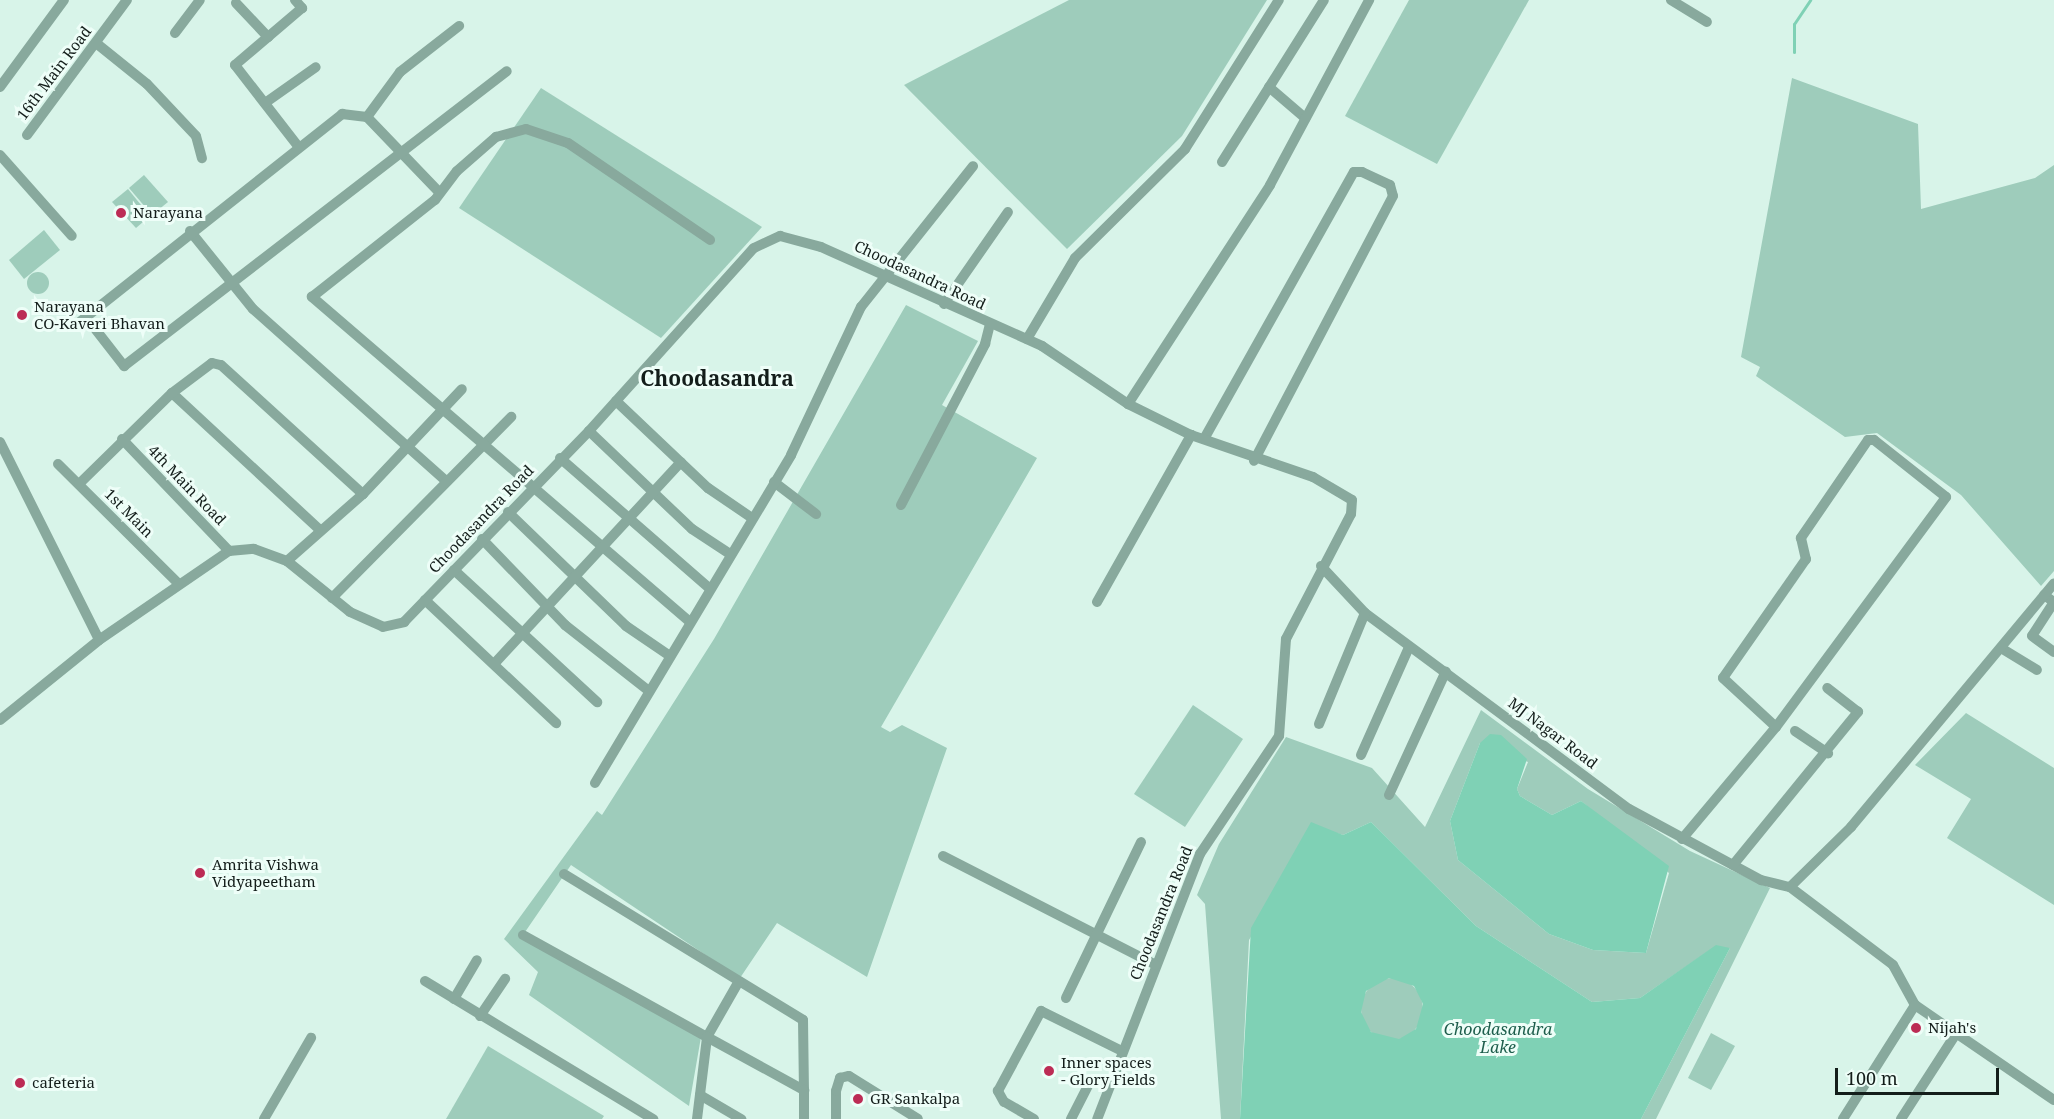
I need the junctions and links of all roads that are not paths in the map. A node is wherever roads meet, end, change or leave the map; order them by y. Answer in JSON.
{"nodes":[{"id":1,"x":63,"y":0,"type":"edge"},
{"id":2,"x":200,"y":0,"type":"edge"},
{"id":3,"x":1279,"y":0,"type":"edge"},
{"id":4,"x":1324,"y":0,"type":"edge"},
{"id":5,"x":1369,"y":0,"type":"edge"},
{"id":6,"x":1671,"y":0,"type":"edge"},
{"id":7,"x":121,"y":2,"type":"edge"},
{"id":8,"x":236,"y":3,"type":"dead end"},
{"id":9,"x":299,"y":4,"type":"edge"},
{"id":10,"x":1707,"y":22,"type":"dead end"},
{"id":11,"x":459,"y":26,"type":"dead end"},
{"id":12,"x":176,"y":33,"type":"dead end"},
{"id":13,"x":268,"y":37,"type":"junction"},
{"id":14,"x":96,"y":43,"type":"junction"},
{"id":15,"x":316,"y":67,"type":"dead end"},
{"id":16,"x":507,"y":71,"type":"dead end"},
{"id":17,"x":0,"y":87,"type":"edge"},
{"id":18,"x":1269,"y":87,"type":"junction"},
{"id":19,"x":264,"y":103,"type":"junction"},
{"id":20,"x":367,"y":117,"type":"junction"},
{"id":21,"x":1305,"y":118,"type":"junction"},
{"id":22,"x":27,"y":135,"type":"dead end"},
{"id":23,"x":297,"y":145,"type":"junction"},
{"id":24,"x":397,"y":151,"type":"junction"},
{"id":25,"x":0,"y":155,"type":"edge"},
{"id":26,"x":202,"y":158,"type":"dead end"},
{"id":27,"x":1222,"y":162,"type":"dead end"},
{"id":28,"x":973,"y":166,"type":"dead end"},
{"id":29,"x":439,"y":192,"type":"junction"},
{"id":30,"x":1008,"y":212,"type":"dead end"},
{"id":31,"x":190,"y":231,"type":"junction"},
{"id":32,"x":72,"y":236,"type":"dead end"},
{"id":33,"x":710,"y":240,"type":"dead end"},
{"id":34,"x":883,"y":276,"type":"junction"},
{"id":35,"x":230,"y":282,"type":"junction"},
{"id":36,"x":944,"y":304,"type":"junction"},
{"id":37,"x":990,"y":324,"type":"junction"},
{"id":38,"x":76,"y":325,"type":"dead end"},
{"id":39,"x":96,"y":330,"type":"dead end"},
{"id":40,"x":1027,"y":339,"type":"junction"},
{"id":41,"x":462,"y":389,"type":"dead end"},
{"id":42,"x":172,"y":393,"type":"junction"},
{"id":43,"x":616,"y":401,"type":"junction"},
{"id":44,"x":1128,"y":404,"type":"junction"},
{"id":45,"x":441,"y":414,"type":"junction"},
{"id":46,"x":511,"y":417,"type":"dead end"},
{"id":47,"x":589,"y":430,"type":"junction"},
{"id":48,"x":1191,"y":435,"type":"junction"},
{"id":49,"x":122,"y":439,"type":"junction"},
{"id":50,"x":1204,"y":439,"type":"junction"},
{"id":51,"x":0,"y":442,"type":"edge"},
{"id":52,"x":409,"y":448,"type":"junction"},
{"id":53,"x":482,"y":448,"type":"junction"},
{"id":54,"x":561,"y":458,"type":"junction"},
{"id":55,"x":1254,"y":461,"type":"junction"},
{"id":56,"x":681,"y":462,"type":"junction"},
{"id":57,"x":58,"y":464,"type":"dead end"},
{"id":58,"x":445,"y":480,"type":"junction"},
{"id":59,"x":774,"y":482,"type":"junction"},
{"id":60,"x":79,"y":484,"type":"junction"},
{"id":61,"x":534,"y":484,"type":"junction"},
{"id":62,"x":654,"y":492,"type":"junction"},
{"id":63,"x":363,"y":494,"type":"junction"},
{"id":64,"x":901,"y":505,"type":"dead end"},
{"id":65,"x":508,"y":512,"type":"junction"},
{"id":66,"x":816,"y":514,"type":"dead end"},
{"id":67,"x":752,"y":518,"type":"junction"},
{"id":68,"x":631,"y":519,"type":"junction"},
{"id":69,"x":319,"y":529,"type":"junction"},
{"id":70,"x":482,"y":539,"type":"junction"},
{"id":71,"x":605,"y":548,"type":"junction"},
{"id":72,"x":229,"y":551,"type":"junction"},
{"id":73,"x":730,"y":554,"type":"junction"},
{"id":74,"x":287,"y":561,"type":"junction"},
{"id":75,"x":1321,"y":566,"type":"junction"},
{"id":76,"x":453,"y":570,"type":"junction"},
{"id":77,"x":575,"y":579,"type":"junction"},
{"id":78,"x":179,"y":584,"type":"junction"},
{"id":79,"x":710,"y":589,"type":"junction"},
{"id":80,"x":2051,"y":595,"type":"edge"},
{"id":81,"x":333,"y":598,"type":"junction"},
{"id":82,"x":425,"y":600,"type":"junction"},
{"id":83,"x":1097,"y":602,"type":"dead end"},
{"id":84,"x":548,"y":607,"type":"junction"},
{"id":85,"x":1365,"y":613,"type":"junction"},
{"id":86,"x":690,"y":622,"type":"junction"},
{"id":87,"x":523,"y":635,"type":"junction"},
{"id":88,"x":99,"y":639,"type":"junction"},
{"id":89,"x":1409,"y":647,"type":"junction"},
{"id":90,"x":2001,"y":648,"type":"junction"},
{"id":91,"x":2054,"y":652,"type":"edge"},
{"id":92,"x":670,"y":656,"type":"junction"},
{"id":93,"x":494,"y":664,"type":"junction"},
{"id":94,"x":2037,"y":670,"type":"dead end"},
{"id":95,"x":1446,"y":672,"type":"junction"},
{"id":96,"x":1827,"y":688,"type":"dead end"},
{"id":97,"x":649,"y":691,"type":"junction"},
{"id":98,"x":597,"y":702,"type":"dead end"},
{"id":99,"x":0,"y":720,"type":"edge"},
{"id":100,"x":555,"y":723,"type":"dead end"},
{"id":101,"x":1319,"y":724,"type":"dead end"},
{"id":102,"x":1776,"y":727,"type":"junction"},
{"id":103,"x":1795,"y":731,"type":"dead end"},
{"id":104,"x":1828,"y":753,"type":"junction"},
{"id":105,"x":1361,"y":755,"type":"dead end"},
{"id":106,"x":595,"y":783,"type":"dead end"},
{"id":107,"x":1389,"y":795,"type":"dead end"},
{"id":108,"x":1682,"y":839,"type":"junction"},
{"id":109,"x":1141,"y":842,"type":"dead end"},
{"id":110,"x":943,"y":856,"type":"dead end"},
{"id":111,"x":1733,"y":865,"type":"junction"},
{"id":112,"x":564,"y":874,"type":"dead end"},
{"id":113,"x":1790,"y":887,"type":"junction"},
{"id":114,"x":523,"y":935,"type":"dead end"},
{"id":115,"x":1098,"y":936,"type":"junction"},
{"id":116,"x":477,"y":960,"type":"dead end"},
{"id":117,"x":1156,"y":965,"type":"junction"},
{"id":118,"x":505,"y":979,"type":"dead end"},
{"id":119,"x":425,"y":981,"type":"dead end"},
{"id":120,"x":739,"y":981,"type":"junction"},
{"id":121,"x":1066,"y":998,"type":"dead end"},
{"id":122,"x":454,"y":999,"type":"junction"},
{"id":123,"x":1915,"y":1005,"type":"junction"},
{"id":124,"x":480,"y":1016,"type":"junction"},
{"id":125,"x":1957,"y":1032,"type":"junction"},
{"id":126,"x":707,"y":1037,"type":"junction"},
{"id":127,"x":311,"y":1038,"type":"dead end"},
{"id":128,"x":1122,"y":1051,"type":"junction"},
{"id":129,"x":1109,"y":1086,"type":"junction"},
{"id":130,"x":804,"y":1090,"type":"junction"},
{"id":131,"x":700,"y":1095,"type":"junction"},
{"id":132,"x":2054,"y":1100,"type":"edge"},
{"id":133,"x":264,"y":1119,"type":"edge"},
{"id":134,"x":653,"y":1119,"type":"edge"},
{"id":135,"x":697,"y":1119,"type":"edge"},
{"id":136,"x":741,"y":1119,"type":"edge"},
{"id":137,"x":804,"y":1119,"type":"edge"},
{"id":138,"x":836,"y":1119,"type":"edge"},
{"id":139,"x":918,"y":1119,"type":"edge"},
{"id":140,"x":1034,"y":1119,"type":"edge"},
{"id":141,"x":1071,"y":1119,"type":"edge"},
{"id":142,"x":1097,"y":1119,"type":"edge"},
{"id":143,"x":1843,"y":1119,"type":"edge"},
{"id":144,"x":1901,"y":1119,"type":"edge"}],
"edges":[{"from":1,"to":17,"type":"street"},
{"from":2,"to":12,"type":"street"},
{"from":3,"to":40,"type":"street"},
{"from":4,"to":18,"type":"street"},
{"from":5,"to":21,"type":"street"},
{"from":6,"to":10,"type":"street"},
{"from":7,"to":14,"type":"street","name":"16th Main Road"},
{"from":8,"to":13,"type":"street"},
{"from":9,"to":13,"type":"street"},
{"from":11,"to":20,"type":"street"},
{"from":13,"to":19,"type":"street"},
{"from":14,"to":22,"type":"street","name":"16th Main Road"},
{"from":14,"to":26,"type":"street"},
{"from":15,"to":19,"type":"street"},
{"from":16,"to":24,"type":"street"},
{"from":18,"to":21,"type":"street"},
{"from":18,"to":27,"type":"street"},
{"from":19,"to":23,"type":"street"},
{"from":20,"to":23,"type":"street"},
{"from":20,"to":24,"type":"street"},
{"from":21,"to":44,"type":"street"},
{"from":23,"to":31,"type":"street"},
{"from":24,"to":29,"type":"street"},
{"from":24,"to":35,"type":"street"},
{"from":25,"to":32,"type":"street"},
{"from":28,"to":34,"type":"street"},
{"from":29,"to":33,"type":"street"},
{"from":29,"to":45,"type":"street"},
{"from":30,"to":36,"type":"street"},
{"from":31,"to":35,"type":"street"},
{"from":31,"to":38,"type":"street"},
{"from":34,"to":36,"type":"street","name":"Choodasandra Road"},
{"from":34,"to":43,"type":"street","name":"Choodasandra Road"},
{"from":34,"to":59,"type":"street"},
{"from":35,"to":39,"type":"street"},
{"from":35,"to":52,"type":"street"},
{"from":36,"to":37,"type":"street","name":"Choodasandra Road"},
{"from":37,"to":40,"type":"street","name":"Choodasandra Road"},
{"from":37,"to":64,"type":"street"},
{"from":40,"to":44,"type":"street","name":"Choodasandra Road"},
{"from":41,"to":45,"type":"street"},
{"from":42,"to":49,"type":"street"},
{"from":42,"to":63,"type":"street"},
{"from":42,"to":69,"type":"street"},
{"from":43,"to":47,"type":"street","name":"Choodasandra Road"},
{"from":43,"to":56,"type":"street"},
{"from":44,"to":48,"type":"street","name":"Choodasandra Road"},
{"from":45,"to":52,"type":"street"},
{"from":45,"to":53,"type":"street"},
{"from":46,"to":53,"type":"street"},
{"from":47,"to":54,"type":"street","name":"Choodasandra Road"},
{"from":47,"to":62,"type":"street"},
{"from":48,"to":50,"type":"street","name":"Choodasandra Road"},
{"from":48,"to":83,"type":"street"},
{"from":49,"to":60,"type":"street"},
{"from":49,"to":72,"type":"street","name":"4th Main Road"},
{"from":50,"to":55,"type":"street","name":"Choodasandra Road"},
{"from":50,"to":55,"type":"street"},
{"from":51,"to":88,"type":"street"},
{"from":52,"to":58,"type":"street"},
{"from":52,"to":63,"type":"street"},
{"from":53,"to":58,"type":"street"},
{"from":53,"to":61,"type":"street"},
{"from":54,"to":61,"type":"street","name":"Choodasandra Road"},
{"from":54,"to":68,"type":"street"},
{"from":55,"to":75,"type":"street","name":"Choodasandra Road"},
{"from":56,"to":62,"type":"street"},
{"from":56,"to":67,"type":"street"},
{"from":57,"to":60,"type":"street","name":"1st Main"},
{"from":58,"to":81,"type":"street"},
{"from":59,"to":66,"type":"street"},
{"from":59,"to":67,"type":"street"},
{"from":60,"to":78,"type":"street","name":"1st Main"},
{"from":61,"to":65,"type":"street","name":"Choodasandra Road"},
{"from":61,"to":71,"type":"street"},
{"from":62,"to":68,"type":"street"},
{"from":62,"to":73,"type":"street"},
{"from":63,"to":69,"type":"street"},
{"from":65,"to":70,"type":"street","name":"Choodasandra Road"},
{"from":65,"to":77,"type":"street"},
{"from":67,"to":73,"type":"street"},
{"from":68,"to":71,"type":"street"},
{"from":68,"to":79,"type":"street"},
{"from":69,"to":74,"type":"street"},
{"from":70,"to":76,"type":"street","name":"Choodasandra Road"},
{"from":70,"to":84,"type":"street"},
{"from":71,"to":77,"type":"street"},
{"from":71,"to":86,"type":"street"},
{"from":72,"to":74,"type":"street","name":"Choodasandra Road"},
{"from":72,"to":78,"type":"street"},
{"from":73,"to":79,"type":"street"},
{"from":74,"to":81,"type":"street","name":"Choodasandra Road"},
{"from":75,"to":85,"type":"street","name":"MJ Nagar Road"},
{"from":75,"to":117,"type":"street","name":"Choodasandra Road"},
{"from":76,"to":82,"type":"street","name":"Choodasandra Road"},
{"from":76,"to":87,"type":"street"},
{"from":77,"to":84,"type":"street"},
{"from":77,"to":92,"type":"street"},
{"from":78,"to":88,"type":"street"},
{"from":79,"to":86,"type":"street"},
{"from":80,"to":90,"type":"street"},
{"from":80,"to":91,"type":"street"},
{"from":81,"to":82,"type":"street","name":"Choodasandra Road"},
{"from":82,"to":93,"type":"street"},
{"from":84,"to":87,"type":"street"},
{"from":84,"to":97,"type":"street"},
{"from":85,"to":89,"type":"street","name":"MJ Nagar Road"},
{"from":85,"to":101,"type":"street"},
{"from":86,"to":92,"type":"street"},
{"from":87,"to":93,"type":"street"},
{"from":87,"to":98,"type":"street"},
{"from":88,"to":99,"type":"street"},
{"from":89,"to":95,"type":"street","name":"MJ Nagar Road"},
{"from":89,"to":105,"type":"street"},
{"from":90,"to":94,"type":"street"},
{"from":90,"to":113,"type":"street"},
{"from":92,"to":97,"type":"street"},
{"from":93,"to":100,"type":"street"},
{"from":95,"to":107,"type":"street"},
{"from":95,"to":108,"type":"street","name":"MJ Nagar Road"},
{"from":96,"to":104,"type":"street"},
{"from":97,"to":106,"type":"street"},
{"from":102,"to":102,"type":"street"},
{"from":102,"to":108,"type":"street"},
{"from":103,"to":104,"type":"street"},
{"from":104,"to":111,"type":"street"},
{"from":108,"to":111,"type":"street","name":"MJ Nagar Road"},
{"from":109,"to":115,"type":"street"},
{"from":110,"to":115,"type":"street"},
{"from":111,"to":113,"type":"street","name":"MJ Nagar Road"},
{"from":112,"to":120,"type":"street"},
{"from":113,"to":123,"type":"street","name":"MJ Nagar Road"},
{"from":114,"to":126,"type":"street"},
{"from":115,"to":117,"type":"street"},
{"from":115,"to":121,"type":"street"},
{"from":116,"to":122,"type":"street"},
{"from":117,"to":128,"type":"street","name":"Choodasandra Road"},
{"from":118,"to":124,"type":"street"},
{"from":119,"to":122,"type":"street"},
{"from":120,"to":126,"type":"street"},
{"from":120,"to":130,"type":"street"},
{"from":122,"to":124,"type":"street"},
{"from":123,"to":125,"type":"street"},
{"from":123,"to":143,"type":"street"},
{"from":124,"to":134,"type":"street"},
{"from":125,"to":132,"type":"street"},
{"from":125,"to":144,"type":"street"},
{"from":126,"to":130,"type":"street"},
{"from":126,"to":131,"type":"street"},
{"from":127,"to":133,"type":"street"},
{"from":128,"to":129,"type":"street","name":"Choodasandra Road"},
{"from":128,"to":140,"type":"street"},
{"from":129,"to":141,"type":"street"},
{"from":129,"to":142,"type":"street","name":"Choodasandra Road"},
{"from":130,"to":137,"type":"street"},
{"from":131,"to":135,"type":"street"},
{"from":131,"to":136,"type":"street"},
{"from":138,"to":139,"type":"street"}]}
